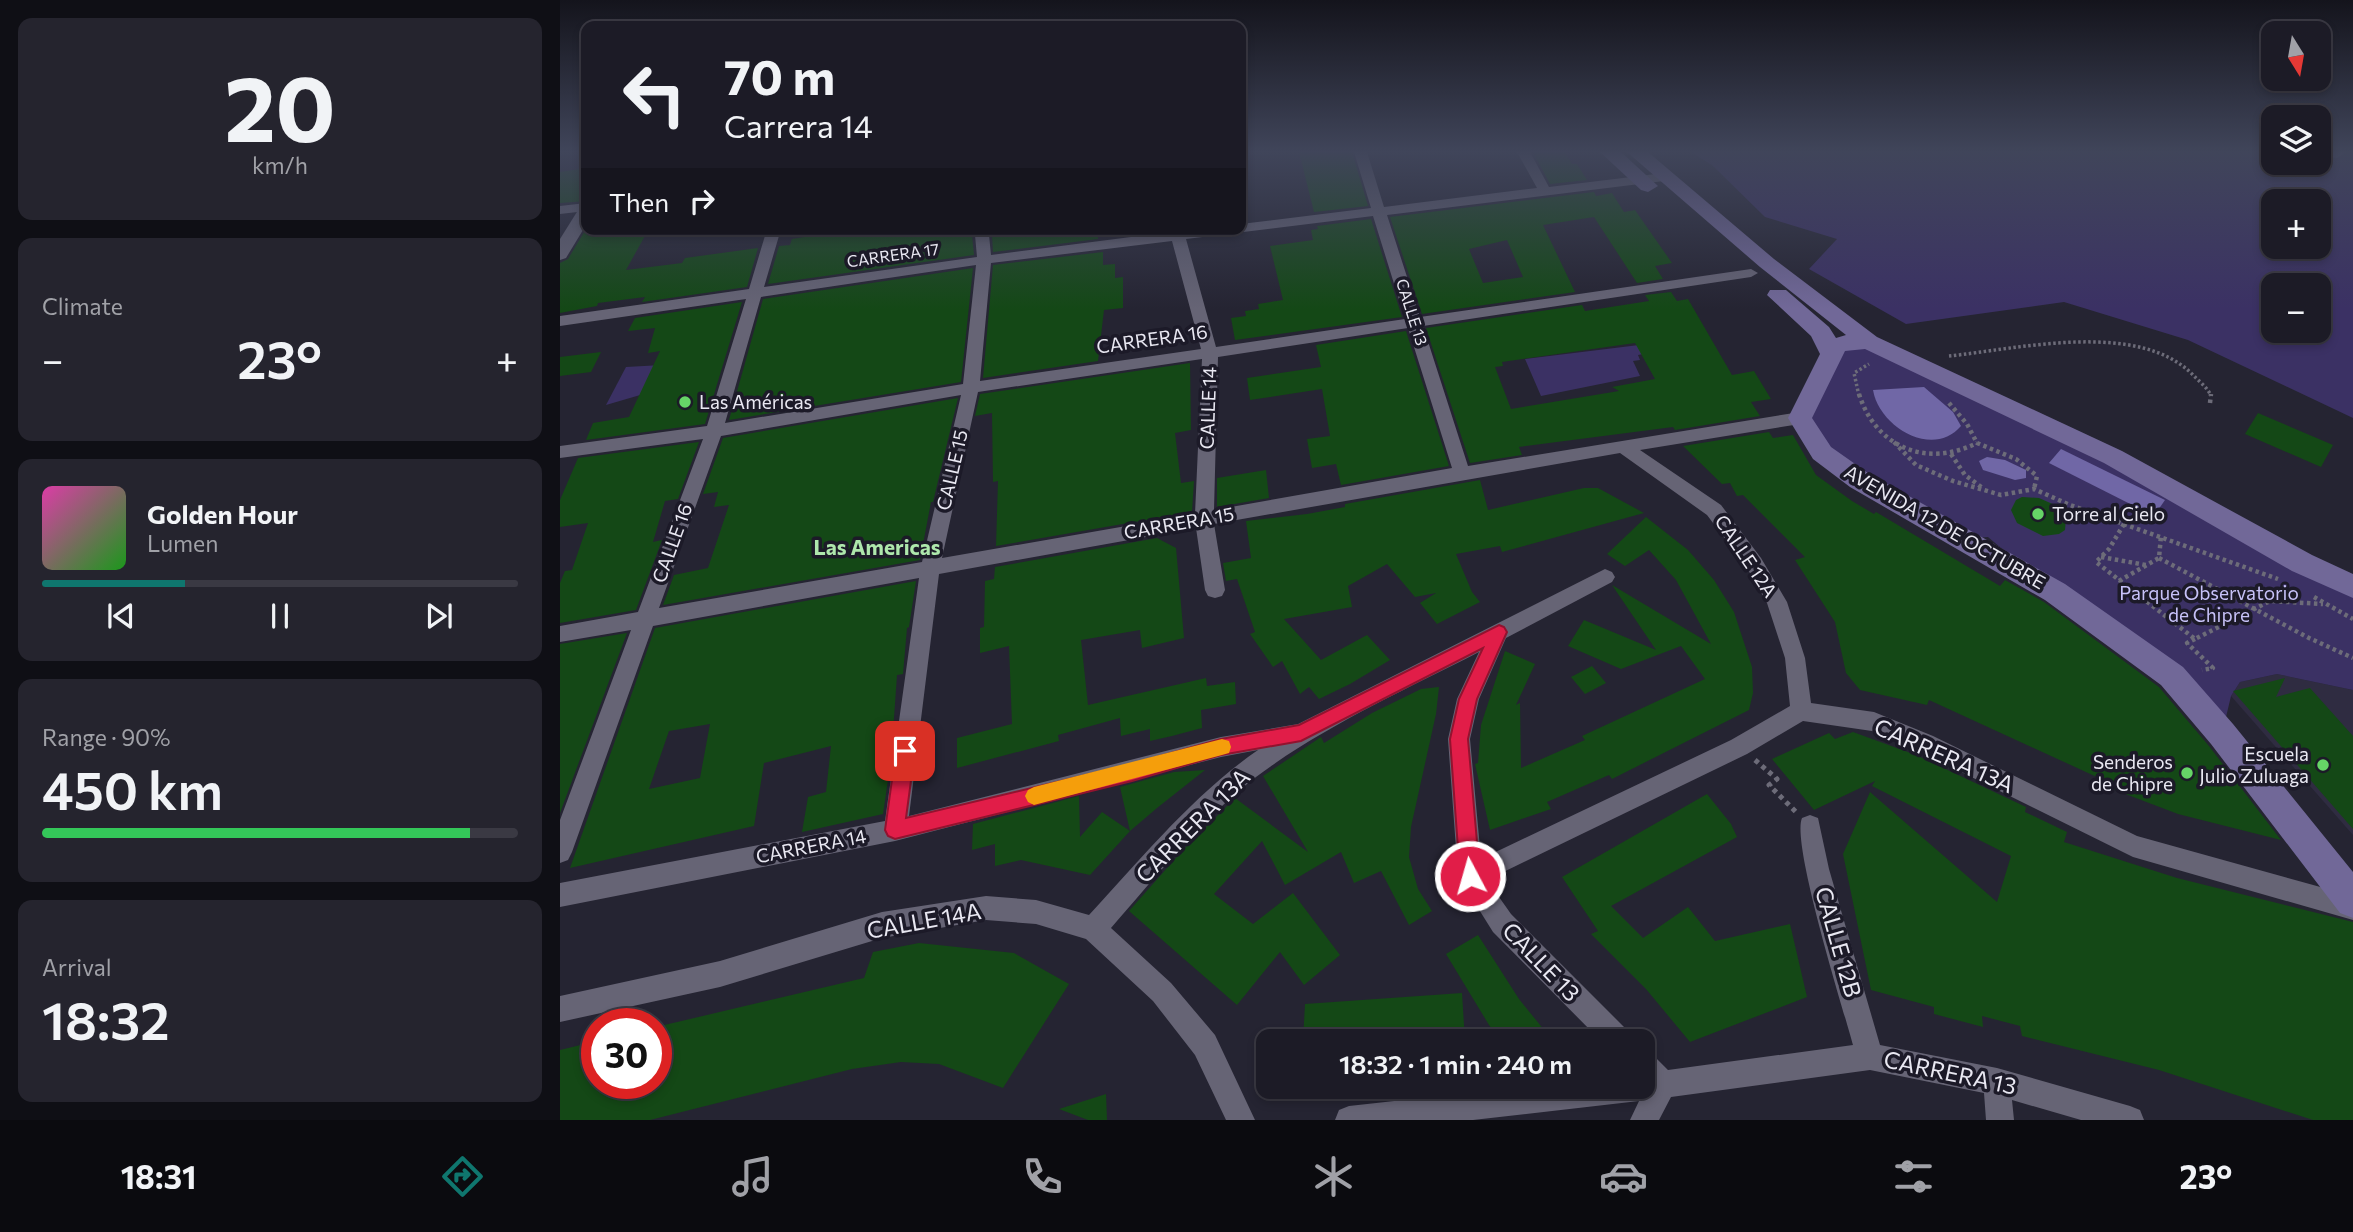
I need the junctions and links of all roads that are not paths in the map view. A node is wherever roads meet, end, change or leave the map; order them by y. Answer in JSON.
{"nodes":[{"id":1,"x":1377,"y":204,"type":"edge"},
{"id":2,"x":1435,"y":204,"type":"edge"},
{"id":3,"x":1670,"y":204,"type":"edge"},
{"id":4,"x":1697,"y":204,"type":"edge"},
{"id":5,"x":581,"y":209,"type":"edge"},
{"id":6,"x":560,"y":210,"type":"edge"},
{"id":7,"x":1379,"y":211,"type":"junction"},
{"id":8,"x":581,"y":218,"type":"edge"},
{"id":9,"x":1246,"y":227,"type":"edge"},
{"id":10,"x":772,"y":235,"type":"edge"},
{"id":11,"x":982,"y":235,"type":"dead end"},
{"id":12,"x":1163,"y":235,"type":"edge"},
{"id":13,"x":1178,"y":235,"type":"edge"},
{"id":14,"x":560,"y":254,"type":"edge"},
{"id":15,"x":984,"y":260,"type":"junction"},
{"id":16,"x":1751,"y":274,"type":"junction"},
{"id":17,"x":756,"y":293,"type":"junction"},
{"id":18,"x":560,"y":321,"type":"edge"},
{"id":19,"x":1416,"y":323,"type":"junction"},
{"id":20,"x":1210,"y":352,"type":"junction"},
{"id":21,"x":1869,"y":353,"type":"junction"},
{"id":22,"x":1832,"y":354,"type":"junction"},
{"id":23,"x":971,"y":388,"type":"junction"},
{"id":24,"x":1800,"y":418,"type":"junction"},
{"id":25,"x":714,"y":431,"type":"junction"},
{"id":26,"x":1623,"y":447,"type":"junction"},
{"id":27,"x":560,"y":452,"type":"edge"},
{"id":28,"x":1462,"y":473,"type":"junction"},
{"id":29,"x":1204,"y":519,"type":"junction"},
{"id":30,"x":930,"y":567,"type":"junction"},
{"id":31,"x":1605,"y":577,"type":"dead end"},
{"id":32,"x":2353,"y":587,"type":"edge"},
{"id":33,"x":1215,"y":590,"type":"dead end"},
{"id":34,"x":644,"y":620,"type":"junction"},
{"id":35,"x":1499,"y":632,"type":"junction"},
{"id":36,"x":560,"y":634,"type":"edge"},
{"id":37,"x":1801,"y":711,"type":"junction"},
{"id":38,"x":1301,"y":733,"type":"junction"},
{"id":39,"x":1810,"y":826,"type":"road end"},
{"id":40,"x":895,"y":830,"type":"junction"},
{"id":41,"x":560,"y":852,"type":"edge"},
{"id":42,"x":1470,"y":876,"type":"junction"},
{"id":43,"x":560,"y":895,"type":"edge"},
{"id":44,"x":2353,"y":900,"type":"edge"},
{"id":45,"x":2353,"y":908,"type":"edge"},
{"id":46,"x":1093,"y":929,"type":"junction"},
{"id":47,"x":560,"y":1009,"type":"edge"},
{"id":48,"x":1608,"y":1029,"type":"edge"},
{"id":49,"x":1870,"y":1056,"type":"junction"},
{"id":50,"x":1997,"y":1082,"type":"junction"},
{"id":51,"x":1655,"y":1085,"type":"edge"},
{"id":52,"x":1535,"y":1099,"type":"edge"},
{"id":53,"x":1648,"y":1099,"type":"edge"},
{"id":54,"x":1241,"y":1120,"type":"edge"},
{"id":55,"x":1349,"y":1120,"type":"edge"},
{"id":56,"x":1644,"y":1120,"type":"edge"},
{"id":57,"x":2000,"y":1120,"type":"edge"},
{"id":58,"x":2130,"y":1120,"type":"edge"}],
"edges":[{"from":1,"to":7,"type":"street","name":"CALLE 13"},
{"from":2,"to":7,"type":"street"},
{"from":3,"to":16,"type":"main road"},
{"from":4,"to":21,"type":"main road"},
{"from":5,"to":6,"type":"street"},
{"from":7,"to":9,"type":"street"},
{"from":7,"to":19,"type":"street","name":"CALLE 13"},
{"from":8,"to":14,"type":"street"},
{"from":10,"to":17,"type":"street","name":"CALLE 16"},
{"from":11,"to":15,"type":"street","name":"CALLE 15"},
{"from":12,"to":15,"type":"street","name":"CARRERA 17"},
{"from":13,"to":20,"type":"street","name":"CALLE 14"},
{"from":15,"to":17,"type":"street","name":"CARRERA 17"},
{"from":15,"to":23,"type":"street","name":"CALLE 15"},
{"from":16,"to":19,"type":"street","name":"CARRERA 16"},
{"from":16,"to":22,"type":"main road"},
{"from":17,"to":18,"type":"street","name":"CARRERA 17"},
{"from":17,"to":25,"type":"street","name":"CALLE 16"},
{"from":19,"to":20,"type":"street","name":"CARRERA 16"},
{"from":19,"to":28,"type":"street","name":"CALLE 13"},
{"from":20,"to":23,"type":"street","name":"CARRERA 16"},
{"from":20,"to":29,"type":"street","name":"CALLE 14"},
{"from":21,"to":22,"type":"main road"},
{"from":21,"to":32,"type":"main road"},
{"from":22,"to":24,"type":"main road"},
{"from":23,"to":25,"type":"street","name":"CARRERA 16"},
{"from":23,"to":30,"type":"street","name":"CALLE 15"},
{"from":24,"to":26,"type":"street","name":"CARRERA 15"},
{"from":24,"to":44,"type":"main road","name":"AVENIDA 12 DE OCTUBRE"},
{"from":25,"to":27,"type":"street","name":"CARRERA 16"},
{"from":25,"to":34,"type":"street","name":"CALLE 16"},
{"from":26,"to":28,"type":"street","name":"CARRERA 15"},
{"from":26,"to":37,"type":"street","name":"CALLE 12A"},
{"from":28,"to":29,"type":"street","name":"CARRERA 15"},
{"from":29,"to":30,"type":"street","name":"CARRERA 15"},
{"from":29,"to":33,"type":"street","name":"CALLE 14"},
{"from":30,"to":34,"type":"street","name":"CARRERA 15"},
{"from":30,"to":40,"type":"street","name":"CALLE 15"},
{"from":31,"to":35,"type":"street","name":"CARRERA 14"},
{"from":34,"to":36,"type":"street","name":"CARRERA 15"},
{"from":34,"to":41,"type":"street","name":"CALLE 16"},
{"from":35,"to":38,"type":"street","name":"CARRERA 14"},
{"from":35,"to":42,"type":"street","name":"CALLE 13"},
{"from":37,"to":42,"type":"street"},
{"from":37,"to":45,"type":"street","name":"CARRERA 13A"},
{"from":38,"to":40,"type":"street","name":"CARRERA 14"},
{"from":38,"to":46,"type":"street","name":"CARRERA 13A"},
{"from":39,"to":49,"type":"street","name":"CALLE 12B"},
{"from":40,"to":43,"type":"street","name":"CARRERA 14"},
{"from":42,"to":48,"type":"street","name":"CALLE 13"},
{"from":46,"to":47,"type":"street","name":"CALLE 14A"},
{"from":46,"to":54,"type":"street","name":"CALLE 14A"},
{"from":49,"to":50,"type":"street","name":"CARRERA 13"},
{"from":49,"to":51,"type":"street","name":"CARRERA 13"},
{"from":50,"to":57,"type":"street"},
{"from":50,"to":58,"type":"street","name":"CARRERA 13"},
{"from":52,"to":55,"type":"street","name":"CARRERA 13"},
{"from":53,"to":56,"type":"street"}]}
